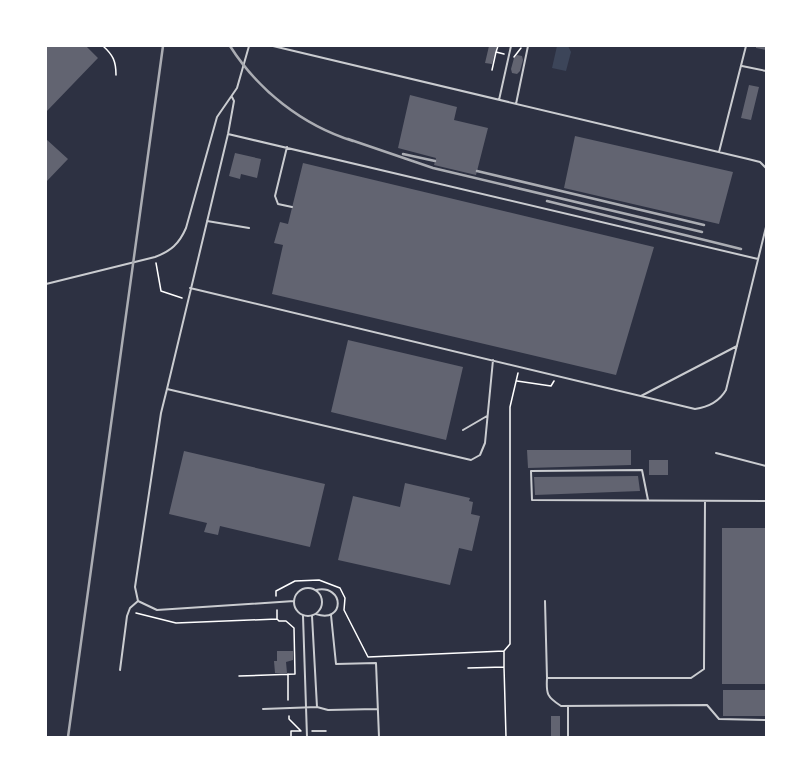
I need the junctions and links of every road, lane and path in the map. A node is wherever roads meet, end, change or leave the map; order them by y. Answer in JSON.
{"nodes":[{"id":1,"x":103,"y":46,"type":"edge"},
{"id":2,"x":249,"y":46,"type":"edge"},
{"id":3,"x":273,"y":46,"type":"edge"},
{"id":4,"x":498,"y":46,"type":"edge"},
{"id":5,"x":511,"y":46,"type":"edge"},
{"id":6,"x":528,"y":46,"type":"edge"},
{"id":7,"x":746,"y":46,"type":"edge"},
{"id":8,"x":496,"y":52,"type":"dead end"},
{"id":9,"x":742,"y":66,"type":"junction"},
{"id":10,"x":766,"y":71,"type":"edge"},
{"id":11,"x":116,"y":75,"type":"dead end"},
{"id":12,"x":232,"y":97,"type":"junction"},
{"id":13,"x":499,"y":100,"type":"junction"},
{"id":14,"x":516,"y":104,"type":"junction"},
{"id":15,"x":228,"y":134,"type":"junction"},
{"id":16,"x":287,"y":148,"type":"junction"},
{"id":17,"x":719,"y":152,"type":"junction"},
{"id":18,"x":766,"y":163,"type":"edge"},
{"id":19,"x":763,"y":165,"type":"junction"},
{"id":20,"x":766,"y":168,"type":"edge"},
{"id":21,"x":292,"y":207,"type":"dead end"},
{"id":22,"x":207,"y":221,"type":"junction"},
{"id":23,"x":766,"y":227,"type":"edge"},
{"id":24,"x":249,"y":228,"type":"dead end"},
{"id":25,"x":758,"y":259,"type":"junction"},
{"id":26,"x":156,"y":263,"type":"dead end"},
{"id":27,"x":46,"y":284,"type":"edge"},
{"id":28,"x":190,"y":288,"type":"junction"},
{"id":29,"x":182,"y":298,"type":"dead end"},
{"id":30,"x":737,"y":346,"type":"junction"},
{"id":31,"x":493,"y":360,"type":"junction"},
{"id":32,"x":519,"y":371,"type":"dead end"},
{"id":33,"x":517,"y":381,"type":"junction"},
{"id":34,"x":556,"y":381,"type":"dead end"},
{"id":35,"x":167,"y":389,"type":"junction"},
{"id":36,"x":641,"y":396,"type":"junction"},
{"id":37,"x":486,"y":416,"type":"junction"},
{"id":38,"x":463,"y":430,"type":"dead end"},
{"id":39,"x":716,"y":453,"type":"dead end"},
{"id":40,"x":766,"y":466,"type":"edge"},
{"id":41,"x":648,"y":500,"type":"junction"},
{"id":42,"x":705,"y":500,"type":"junction"},
{"id":43,"x":766,"y":501,"type":"edge"},
{"id":44,"x":316,"y":590,"type":"junction"},
{"id":45,"x":276,"y":596,"type":"dead end"},
{"id":46,"x":138,"y":601,"type":"junction"},
{"id":47,"x":294,"y":601,"type":"junction"},
{"id":48,"x":545,"y":601,"type":"dead end"},
{"id":49,"x":276,"y":610,"type":"dead end"},
{"id":50,"x":136,"y":613,"type":"dead end"},
{"id":51,"x":316,"y":614,"type":"junction"},
{"id":52,"x":331,"y":615,"type":"junction"},
{"id":53,"x":303,"y":616,"type":"junction"},
{"id":54,"x":312,"y":616,"type":"junction"},
{"id":55,"x":277,"y":619,"type":"junction"},
{"id":56,"x":504,"y":651,"type":"junction"},
{"id":57,"x":504,"y":667,"type":"junction"},
{"id":58,"x":468,"y":668,"type":"dead end"},
{"id":59,"x":120,"y":670,"type":"dead end"},
{"id":60,"x":288,"y":674,"type":"junction"},
{"id":61,"x":239,"y":676,"type":"dead end"},
{"id":62,"x":547,"y":678,"type":"junction"},
{"id":63,"x":288,"y":700,"type":"dead end"},
{"id":64,"x":305,"y":707,"type":"junction"},
{"id":65,"x":317,"y":707,"type":"junction"},
{"id":66,"x":568,"y":707,"type":"junction"},
{"id":67,"x":263,"y":709,"type":"dead end"},
{"id":68,"x":378,"y":709,"type":"junction"},
{"id":69,"x":289,"y":716,"type":"dead end"},
{"id":70,"x":766,"y":720,"type":"edge"},
{"id":71,"x":312,"y":731,"type":"dead end"},
{"id":72,"x":326,"y":731,"type":"dead end"},
{"id":73,"x":291,"y":737,"type":"edge"},
{"id":74,"x":307,"y":737,"type":"edge"},
{"id":75,"x":379,"y":737,"type":"edge"},
{"id":76,"x":506,"y":737,"type":"edge"},
{"id":77,"x":568,"y":737,"type":"edge"}],
"edges":[{"from":1,"to":11,"type":"path"},
{"from":2,"to":12,"type":"lane"},
{"from":3,"to":13,"type":"lane"},
{"from":4,"to":8,"type":"path"},
{"from":5,"to":13,"type":"lane"},
{"from":6,"to":14,"type":"lane"},
{"from":7,"to":9,"type":"lane"},
{"from":9,"to":10,"type":"lane"},
{"from":9,"to":17,"type":"lane"},
{"from":12,"to":15,"type":"lane"},
{"from":12,"to":27,"type":"lane"},
{"from":13,"to":14,"type":"lane"},
{"from":14,"to":17,"type":"lane"},
{"from":15,"to":16,"type":"lane"},
{"from":15,"to":22,"type":"lane"},
{"from":16,"to":21,"type":"lane"},
{"from":16,"to":25,"type":"lane"},
{"from":17,"to":19,"type":"lane"},
{"from":18,"to":19,"type":"lane"},
{"from":19,"to":20,"type":"lane"},
{"from":22,"to":24,"type":"lane"},
{"from":22,"to":28,"type":"lane"},
{"from":23,"to":25,"type":"lane"},
{"from":25,"to":30,"type":"lane"},
{"from":26,"to":29,"type":"path"},
{"from":28,"to":31,"type":"lane"},
{"from":28,"to":35,"type":"lane"},
{"from":30,"to":36,"type":"lane"},
{"from":30,"to":36,"type":"lane"},
{"from":31,"to":36,"type":"lane"},
{"from":31,"to":37,"type":"lane"},
{"from":32,"to":33,"type":"path"},
{"from":33,"to":34,"type":"path"},
{"from":33,"to":56,"type":"path"},
{"from":35,"to":37,"type":"lane"},
{"from":35,"to":46,"type":"lane"},
{"from":37,"to":38,"type":"lane"},
{"from":39,"to":40,"type":"lane"},
{"from":41,"to":41,"type":"lane"},
{"from":41,"to":42,"type":"lane"},
{"from":42,"to":43,"type":"lane"},
{"from":42,"to":62,"type":"lane"},
{"from":44,"to":47,"type":"lane"},
{"from":44,"to":51,"type":"lane"},
{"from":44,"to":52,"type":"lane"},
{"from":45,"to":56,"type":"path"},
{"from":46,"to":47,"type":"lane"},
{"from":46,"to":59,"type":"lane"},
{"from":47,"to":53,"type":"lane"},
{"from":48,"to":62,"type":"lane"},
{"from":49,"to":55,"type":"path"},
{"from":50,"to":55,"type":"path"},
{"from":51,"to":52,"type":"lane"},
{"from":51,"to":54,"type":"lane"},
{"from":52,"to":68,"type":"lane"},
{"from":53,"to":54,"type":"lane"},
{"from":53,"to":64,"type":"lane"},
{"from":54,"to":65,"type":"lane"},
{"from":55,"to":60,"type":"path"},
{"from":56,"to":57,"type":"path"},
{"from":57,"to":58,"type":"path"},
{"from":57,"to":76,"type":"path"},
{"from":60,"to":61,"type":"path"},
{"from":60,"to":63,"type":"path"},
{"from":62,"to":66,"type":"lane"},
{"from":64,"to":65,"type":"lane"},
{"from":64,"to":67,"type":"lane"},
{"from":64,"to":74,"type":"lane"},
{"from":65,"to":68,"type":"lane"},
{"from":66,"to":70,"type":"lane"},
{"from":66,"to":77,"type":"lane"},
{"from":68,"to":75,"type":"lane"},
{"from":69,"to":73,"type":"path"},
{"from":71,"to":72,"type":"path"}]}
